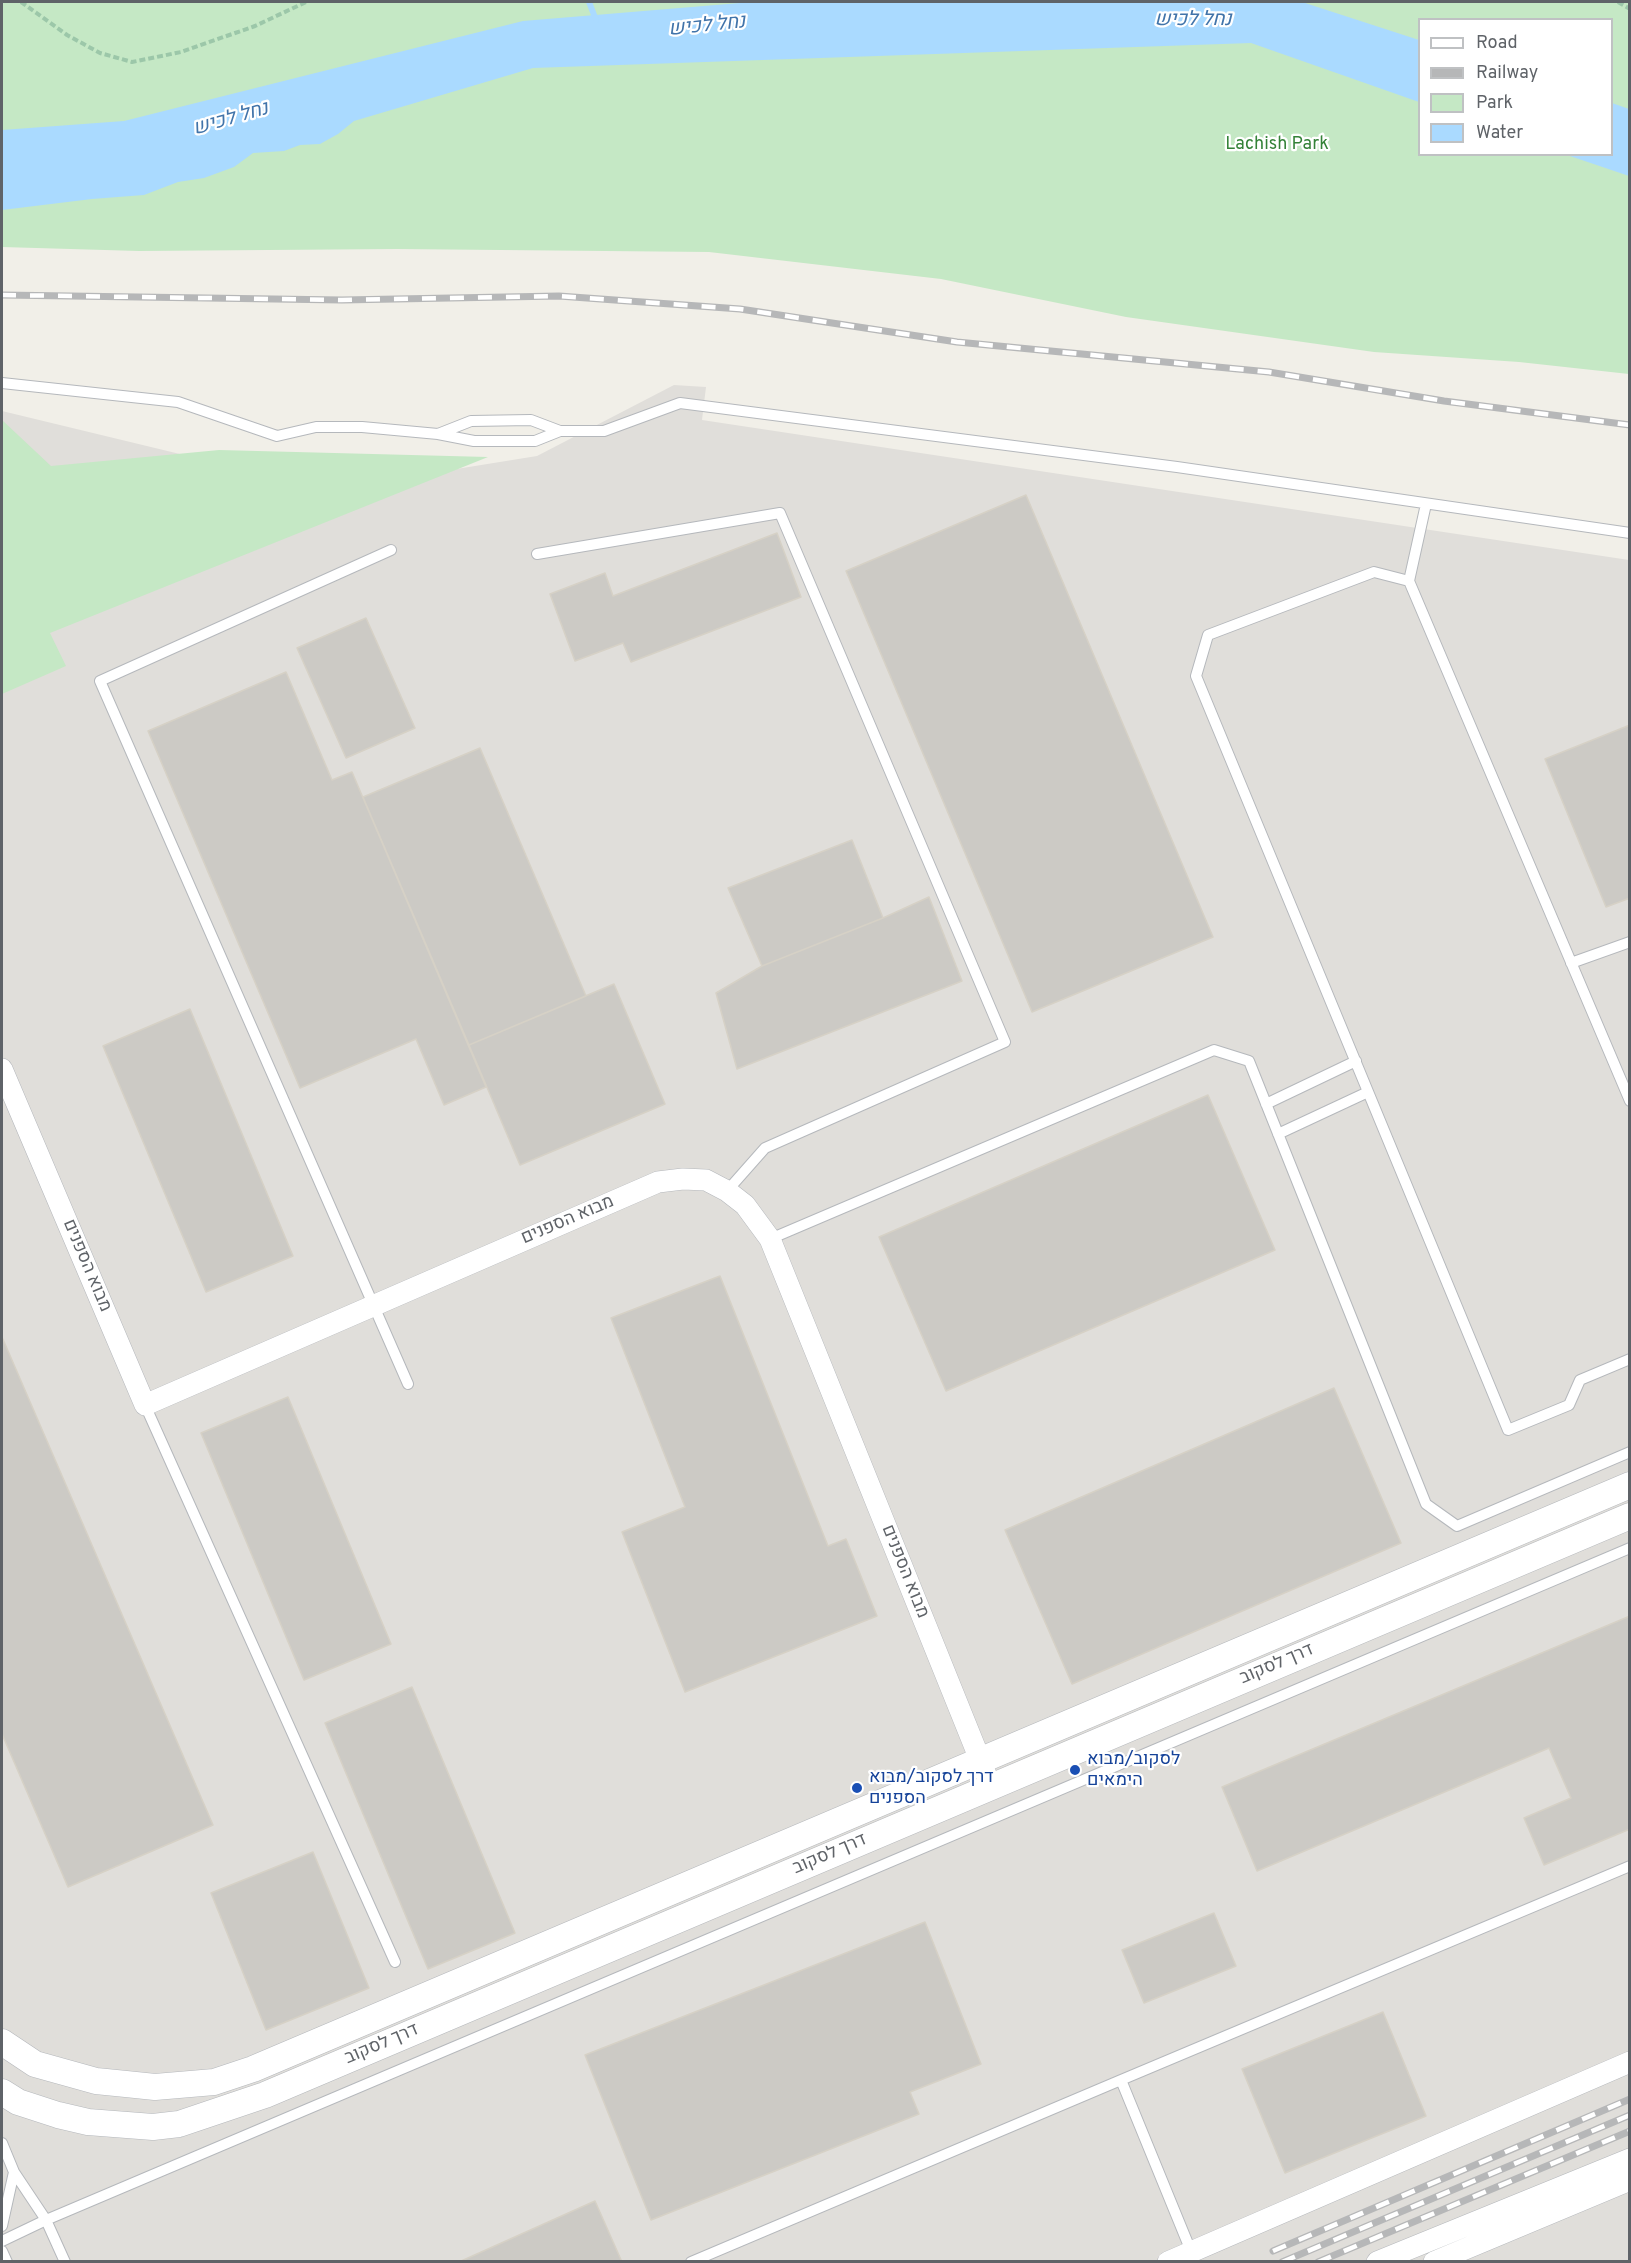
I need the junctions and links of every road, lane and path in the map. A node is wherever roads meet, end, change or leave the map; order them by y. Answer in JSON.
{"nodes":[{"id":1,"x":21,"y":2,"type":"edge"},
{"id":2,"x":306,"y":2,"type":"edge"},
{"id":3,"x":1618,"y":2,"type":"edge"},
{"id":4,"x":1629,"y":9,"type":"edge"},
{"id":5,"x":2,"y":383,"type":"edge"},
{"id":6,"x":560,"y":431,"type":"junction"},
{"id":7,"x":438,"y":434,"type":"junction"},
{"id":8,"x":1426,"y":504,"type":"junction"},
{"id":9,"x":1629,"y":533,"type":"edge"},
{"id":10,"x":391,"y":550,"type":"dead end"},
{"id":11,"x":537,"y":554,"type":"dead end"},
{"id":12,"x":1409,"y":581,"type":"junction"},
{"id":13,"x":1629,"y":942,"type":"edge"},
{"id":14,"x":1571,"y":963,"type":"junction"},
{"id":15,"x":1356,"y":1061,"type":"junction"},
{"id":16,"x":2,"y":1069,"type":"edge"},
{"id":17,"x":1627,"y":1087,"type":"edge"},
{"id":18,"x":1368,"y":1092,"type":"junction"},
{"id":19,"x":1629,"y":1101,"type":"edge"},
{"id":20,"x":1266,"y":1104,"type":"junction"},
{"id":21,"x":1278,"y":1134,"type":"junction"},
{"id":22,"x":727,"y":1191,"type":"junction"},
{"id":23,"x":770,"y":1239,"type":"junction"},
{"id":24,"x":375,"y":1305,"type":"junction"},
{"id":25,"x":1629,"y":1359,"type":"edge"},
{"id":26,"x":408,"y":1384,"type":"dead end"},
{"id":27,"x":145,"y":1405,"type":"junction"},
{"id":28,"x":1629,"y":1452,"type":"edge"},
{"id":29,"x":1629,"y":1485,"type":"edge"},
{"id":30,"x":1629,"y":1516,"type":"edge"},
{"id":31,"x":1629,"y":1548,"type":"edge"},
{"id":32,"x":980,"y":1760,"type":"junction"},
{"id":33,"x":991,"y":1787,"type":"junction"},
{"id":34,"x":1629,"y":1866,"type":"edge"},
{"id":35,"x":395,"y":1962,"type":"dead end"},
{"id":36,"x":2,"y":2042,"type":"edge"},
{"id":37,"x":1629,"y":2062,"type":"edge"},
{"id":38,"x":1121,"y":2080,"type":"junction"},
{"id":39,"x":10,"y":2097,"type":"edge"},
{"id":40,"x":2,"y":2143,"type":"edge"},
{"id":41,"x":1629,"y":2159,"type":"edge"},
{"id":42,"x":14,"y":2172,"type":"junction"},
{"id":43,"x":1629,"y":2180,"type":"edge"},
{"id":44,"x":46,"y":2220,"type":"junction"},
{"id":45,"x":2,"y":2226,"type":"edge"},
{"id":46,"x":2,"y":2241,"type":"edge"},
{"id":47,"x":2,"y":2251,"type":"edge"},
{"id":48,"x":1193,"y":2257,"type":"edge"},
{"id":49,"x":7,"y":2262,"type":"edge"},
{"id":50,"x":65,"y":2262,"type":"edge"},
{"id":51,"x":691,"y":2262,"type":"edge"},
{"id":52,"x":1168,"y":2262,"type":"edge"},
{"id":53,"x":1377,"y":2262,"type":"edge"},
{"id":54,"x":1434,"y":2262,"type":"edge"}],
"edges":[{"from":1,"to":2,"type":"path"},
{"from":3,"to":4,"type":"path"},
{"from":5,"to":7,"type":"lane"},
{"from":6,"to":7,"type":"lane"},
{"from":6,"to":7,"type":"lane"},
{"from":6,"to":8,"type":"lane"},
{"from":8,"to":9,"type":"lane"},
{"from":8,"to":12,"type":"lane"},
{"from":10,"to":24,"type":"lane"},
{"from":11,"to":22,"type":"lane"},
{"from":12,"to":14,"type":"lane"},
{"from":12,"to":15,"type":"lane"},
{"from":13,"to":14,"type":"lane"},
{"from":14,"to":17,"type":"lane"},
{"from":15,"to":18,"type":"lane"},
{"from":15,"to":20,"type":"lane"},
{"from":16,"to":27,"type":"street","name":"מבוא הספנים"},
{"from":17,"to":19,"type":"lane"},
{"from":18,"to":21,"type":"lane"},
{"from":18,"to":25,"type":"lane"},
{"from":20,"to":21,"type":"lane"},
{"from":20,"to":23,"type":"lane"},
{"from":21,"to":28,"type":"lane"},
{"from":22,"to":23,"type":"street","name":"מבוא הספנים"},
{"from":22,"to":24,"type":"street","name":"מבוא הספנים"},
{"from":23,"to":32,"type":"street","name":"מבוא הספנים"},
{"from":24,"to":26,"type":"lane"},
{"from":24,"to":27,"type":"street","name":"מבוא הספנים"},
{"from":27,"to":35,"type":"lane"},
{"from":29,"to":32,"type":"street","name":"דרך לסקוב"},
{"from":30,"to":33,"type":"street","name":"דרך לסקוב"},
{"from":31,"to":44,"type":"lane"},
{"from":32,"to":33,"type":"street","name":"מבוא הספנים"},
{"from":32,"to":36,"type":"street","name":"דרך לסקוב"},
{"from":33,"to":39,"type":"street","name":"דרך לסקוב"},
{"from":34,"to":38,"type":"lane"},
{"from":37,"to":48,"type":"street"},
{"from":38,"to":48,"type":"lane"},
{"from":38,"to":51,"type":"lane"},
{"from":40,"to":42,"type":"lane"},
{"from":41,"to":53,"type":"street"},
{"from":42,"to":44,"type":"lane"},
{"from":42,"to":45,"type":"lane"},
{"from":43,"to":54,"type":"street"},
{"from":44,"to":46,"type":"lane"},
{"from":44,"to":50,"type":"lane"},
{"from":47,"to":49,"type":"lane"},
{"from":48,"to":52,"type":"street"}]}
